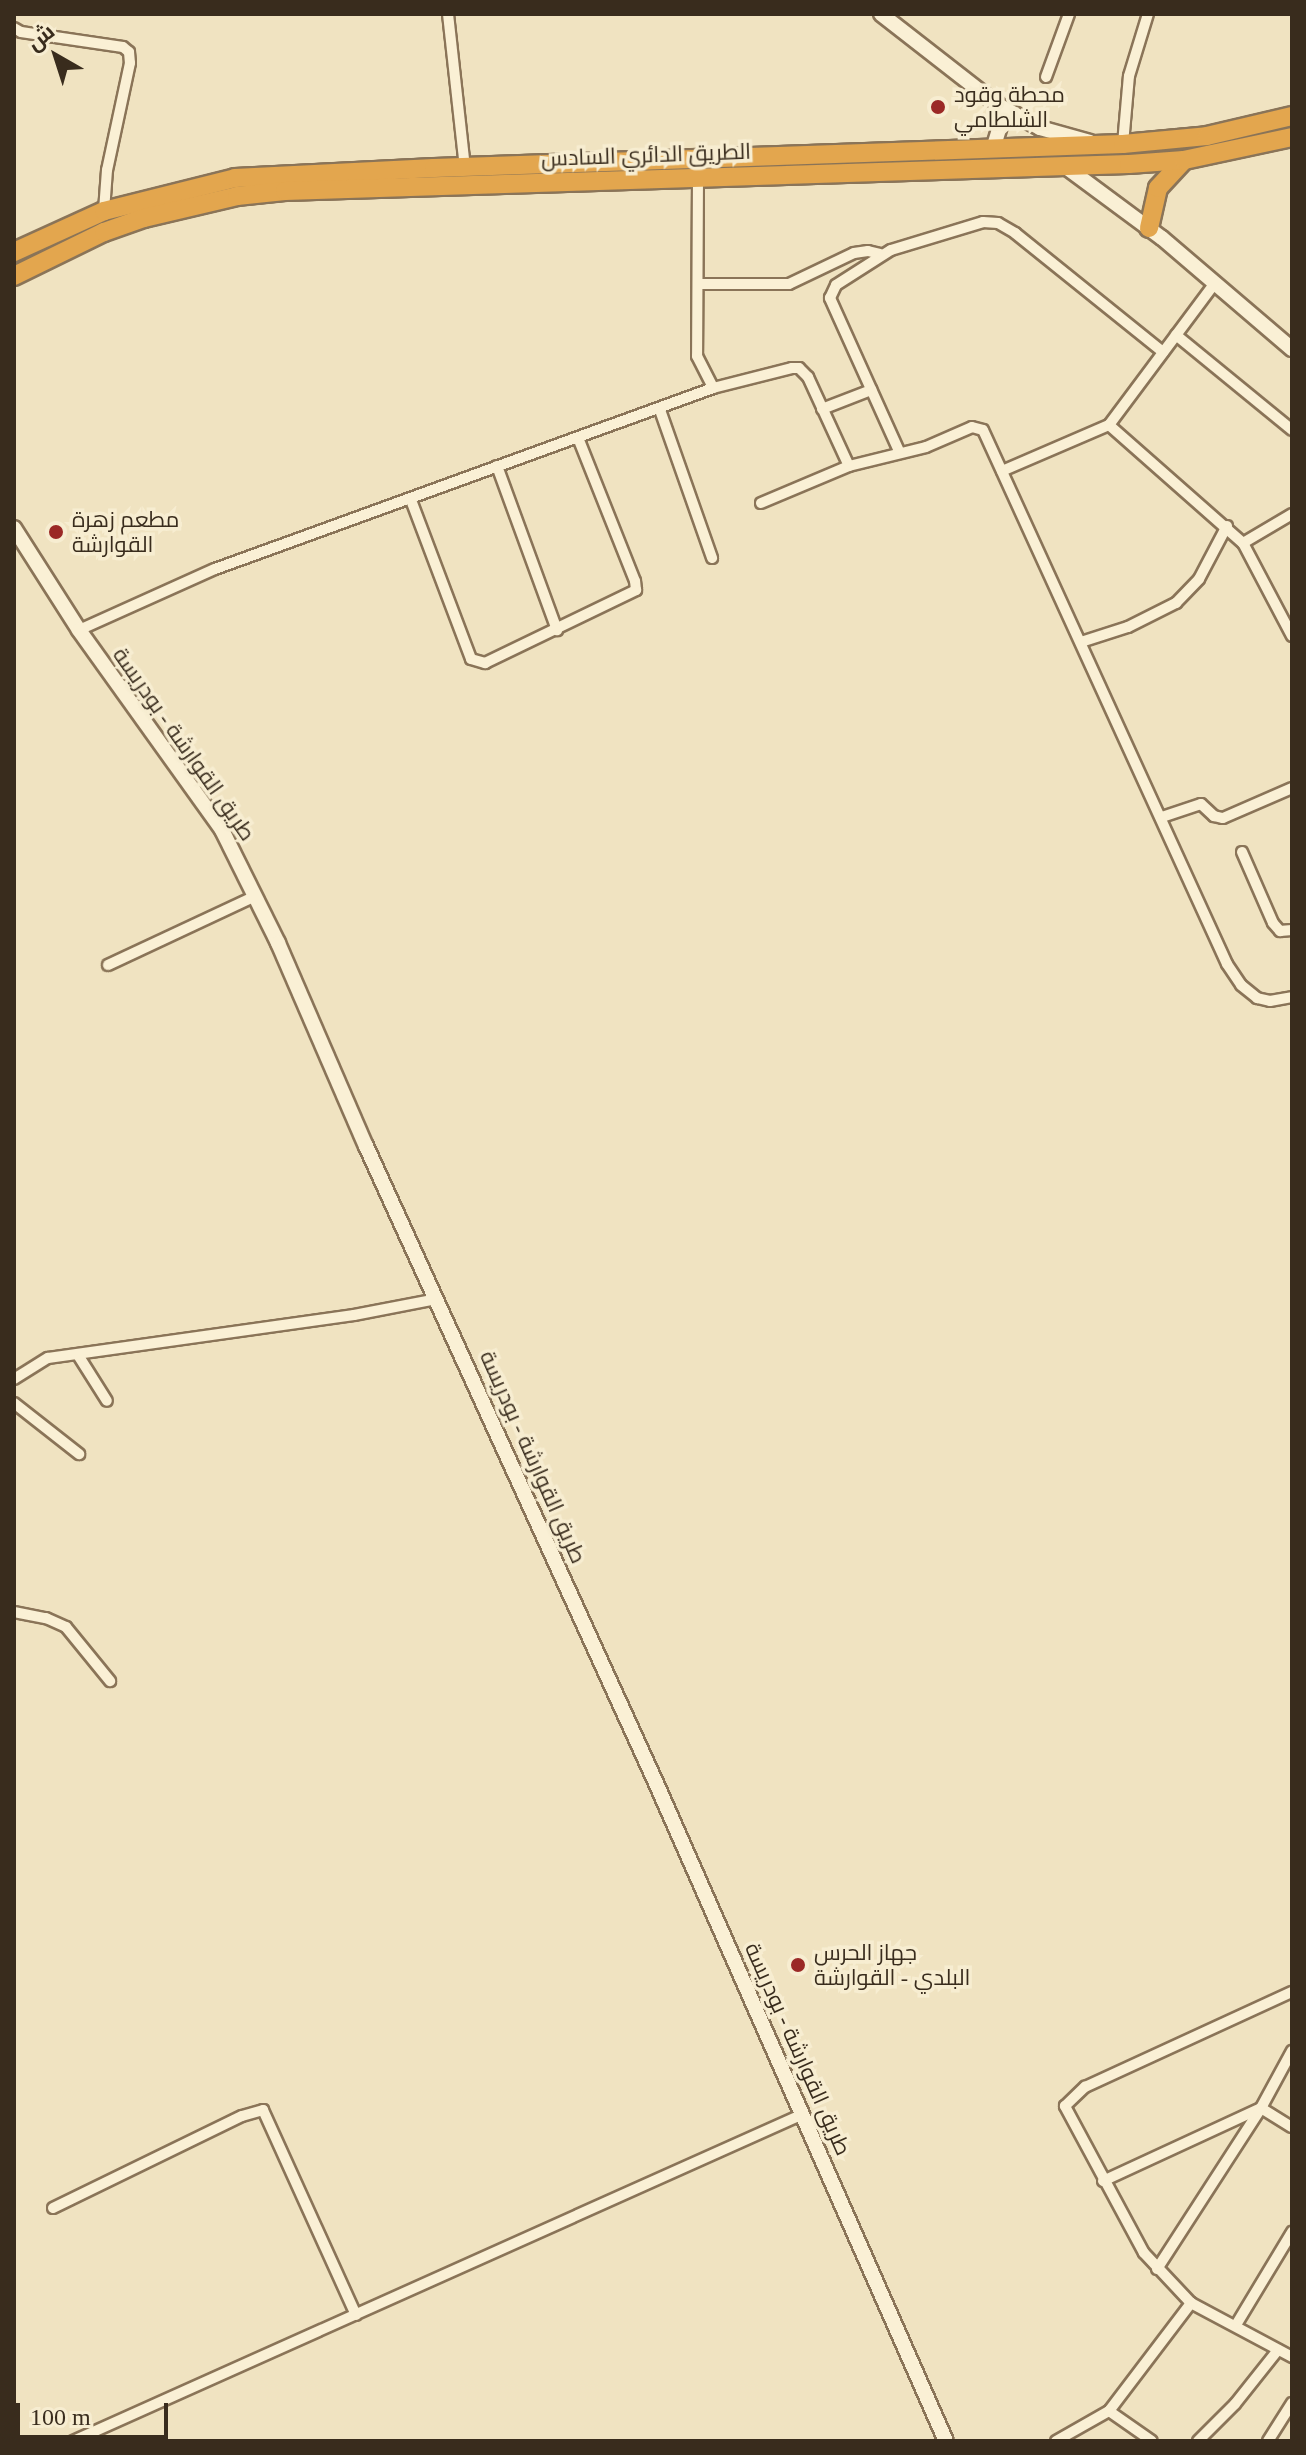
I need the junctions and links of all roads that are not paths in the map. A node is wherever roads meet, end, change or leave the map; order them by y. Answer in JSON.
{"nodes":[{"id":1,"x":448,"y":14,"type":"edge"},
{"id":2,"x":881,"y":14,"type":"edge"},
{"id":3,"x":1069,"y":14,"type":"edge"},
{"id":4,"x":1148,"y":14,"type":"edge"},
{"id":5,"x":14,"y":28,"type":"edge"},
{"id":6,"x":1046,"y":77,"type":"dead end"},
{"id":7,"x":998,"y":105,"type":"junction"},
{"id":8,"x":1292,"y":116,"type":"edge"},
{"id":9,"x":1292,"y":137,"type":"edge"},
{"id":10,"x":1094,"y":143,"type":"junction"},
{"id":11,"x":1123,"y":144,"type":"junction"},
{"id":12,"x":993,"y":149,"type":"junction"},
{"id":13,"x":1184,"y":160,"type":"junction"},
{"id":14,"x":465,"y":167,"type":"junction"},
{"id":15,"x":1066,"y":167,"type":"junction"},
{"id":16,"x":434,"y":177,"type":"junction"},
{"id":17,"x":698,"y":177,"type":"junction"},
{"id":18,"x":104,"y":211,"type":"junction"},
{"id":19,"x":1149,"y":228,"type":"junction"},
{"id":20,"x":14,"y":252,"type":"edge"},
{"id":21,"x":880,"y":254,"type":"junction"},
{"id":22,"x":14,"y":276,"type":"edge"},
{"id":23,"x":699,"y":284,"type":"junction"},
{"id":24,"x":1214,"y":284,"type":"junction"},
{"id":25,"x":1176,"y":335,"type":"junction"},
{"id":26,"x":1292,"y":349,"type":"edge"},
{"id":27,"x":1163,"y":352,"type":"junction"},
{"id":28,"x":713,"y":388,"type":"junction"},
{"id":29,"x":871,"y":390,"type":"junction"},
{"id":30,"x":822,"y":409,"type":"junction"},
{"id":31,"x":660,"y":410,"type":"junction"},
{"id":32,"x":1109,"y":425,"type":"junction"},
{"id":33,"x":1292,"y":430,"type":"edge"},
{"id":34,"x":578,"y":438,"type":"junction"},
{"id":35,"x":899,"y":451,"type":"junction"},
{"id":36,"x":497,"y":466,"type":"junction"},
{"id":37,"x":849,"y":466,"type":"junction"},
{"id":38,"x":1002,"y":471,"type":"junction"},
{"id":39,"x":411,"y":500,"type":"junction"},
{"id":40,"x":761,"y":503,"type":"dead end"},
{"id":41,"x":1292,"y":514,"type":"edge"},
{"id":42,"x":1227,"y":526,"type":"junction"},
{"id":43,"x":14,"y":528,"type":"edge"},
{"id":44,"x":1243,"y":543,"type":"junction"},
{"id":45,"x":712,"y":558,"type":"dead end"},
{"id":46,"x":79,"y":630,"type":"junction"},
{"id":47,"x":557,"y":630,"type":"junction"},
{"id":48,"x":1292,"y":636,"type":"edge"},
{"id":49,"x":1081,"y":642,"type":"junction"},
{"id":50,"x":1292,"y":788,"type":"edge"},
{"id":51,"x":1162,"y":817,"type":"junction"},
{"id":52,"x":1242,"y":852,"type":"dead end"},
{"id":53,"x":255,"y":896,"type":"junction"},
{"id":54,"x":1292,"y":930,"type":"edge"},
{"id":55,"x":108,"y":965,"type":"dead end"},
{"id":56,"x":1292,"y":997,"type":"edge"},
{"id":57,"x":437,"y":1299,"type":"junction"},
{"id":58,"x":78,"y":1355,"type":"junction"},
{"id":59,"x":14,"y":1379,"type":"edge"},
{"id":60,"x":107,"y":1401,"type":"dead end"},
{"id":61,"x":14,"y":1403,"type":"edge"},
{"id":62,"x":79,"y":1454,"type":"dead end"},
{"id":63,"x":14,"y":1612,"type":"edge"},
{"id":64,"x":110,"y":1681,"type":"dead end"},
{"id":65,"x":1292,"y":1992,"type":"edge"},
{"id":66,"x":1292,"y":2051,"type":"edge"},
{"id":67,"x":1261,"y":2108,"type":"junction"},
{"id":68,"x":803,"y":2114,"type":"junction"},
{"id":69,"x":1292,"y":2127,"type":"edge"},
{"id":70,"x":1103,"y":2181,"type":"junction"},
{"id":71,"x":53,"y":2208,"type":"dead end"},
{"id":72,"x":1292,"y":2232,"type":"edge"},
{"id":73,"x":1157,"y":2269,"type":"junction"},
{"id":74,"x":1191,"y":2303,"type":"junction"},
{"id":75,"x":356,"y":2315,"type":"junction"},
{"id":76,"x":1236,"y":2325,"type":"junction"},
{"id":77,"x":1278,"y":2350,"type":"junction"},
{"id":78,"x":1292,"y":2357,"type":"edge"},
{"id":79,"x":1292,"y":2403,"type":"edge"},
{"id":80,"x":1109,"y":2411,"type":"junction"},
{"id":81,"x":73,"y":2441,"type":"edge"},
{"id":82,"x":946,"y":2441,"type":"edge"},
{"id":83,"x":1056,"y":2441,"type":"edge"},
{"id":84,"x":1152,"y":2441,"type":"edge"},
{"id":85,"x":1198,"y":2441,"type":"edge"},
{"id":86,"x":1268,"y":2441,"type":"edge"}],
"edges":[{"from":1,"to":14,"type":"street"},
{"from":2,"to":7,"type":"main road"},
{"from":3,"to":6,"type":"street"},
{"from":4,"to":11,"type":"street"},
{"from":5,"to":18,"type":"street"},
{"from":7,"to":10,"type":"main road"},
{"from":7,"to":12,"type":"main road"},
{"from":8,"to":11,"type":"highway","name":"الطريق الدائري السادس"},
{"from":9,"to":13,"type":"highway","name":"الطريق الدائري السادس"},
{"from":10,"to":11,"type":"highway","name":"الطريق الدائري السادس"},
{"from":10,"to":12,"type":"highway","name":"الطريق الدائري السادس"},
{"from":12,"to":14,"type":"highway","name":"الطريق الدائري السادس"},
{"from":13,"to":15,"type":"highway","name":"الطريق الدائري السادس"},
{"from":13,"to":19,"type":"highway"},
{"from":14,"to":16,"type":"highway","name":"الطريق الدائري السادس"},
{"from":15,"to":17,"type":"highway","name":"الطريق الدائري السادس"},
{"from":15,"to":19,"type":"main road"},
{"from":16,"to":17,"type":"highway","name":"الطريق الدائري السادس"},
{"from":16,"to":18,"type":"highway","name":"الطريق الدائري السادس"},
{"from":16,"to":22,"type":"highway","name":"الطريق الدائري السادس"},
{"from":17,"to":23,"type":"street"},
{"from":18,"to":20,"type":"highway","name":"الطريق الدائري السادس"},
{"from":19,"to":24,"type":"main road"},
{"from":21,"to":23,"type":"street"},
{"from":21,"to":27,"type":"street"},
{"from":21,"to":29,"type":"street"},
{"from":23,"to":28,"type":"street"},
{"from":24,"to":25,"type":"street"},
{"from":24,"to":26,"type":"main road"},
{"from":25,"to":27,"type":"street"},
{"from":25,"to":33,"type":"street"},
{"from":27,"to":32,"type":"street"},
{"from":28,"to":30,"type":"street"},
{"from":28,"to":31,"type":"street"},
{"from":29,"to":30,"type":"street"},
{"from":29,"to":35,"type":"street"},
{"from":30,"to":37,"type":"street"},
{"from":31,"to":34,"type":"street"},
{"from":31,"to":45,"type":"street"},
{"from":32,"to":38,"type":"street"},
{"from":32,"to":42,"type":"street"},
{"from":34,"to":36,"type":"street"},
{"from":34,"to":47,"type":"street"},
{"from":35,"to":37,"type":"street"},
{"from":35,"to":38,"type":"street"},
{"from":36,"to":39,"type":"street"},
{"from":36,"to":47,"type":"street"},
{"from":37,"to":40,"type":"street"},
{"from":38,"to":49,"type":"street"},
{"from":39,"to":46,"type":"street"},
{"from":39,"to":47,"type":"street"},
{"from":41,"to":44,"type":"street"},
{"from":42,"to":44,"type":"street"},
{"from":42,"to":49,"type":"street"},
{"from":43,"to":46,"type":"main road","name":"طريق القوارشة - بودريسة"},
{"from":44,"to":48,"type":"street"},
{"from":46,"to":53,"type":"main road","name":"طريق القوارشة - بودريسة"},
{"from":49,"to":51,"type":"street"},
{"from":50,"to":51,"type":"street"},
{"from":51,"to":56,"type":"street"},
{"from":52,"to":54,"type":"street"},
{"from":53,"to":55,"type":"street"},
{"from":53,"to":57,"type":"main road","name":"طريق القوارشة - بودريسة"},
{"from":57,"to":58,"type":"street"},
{"from":57,"to":68,"type":"main road","name":"طريق القوارشة - بودريسة"},
{"from":58,"to":59,"type":"street"},
{"from":58,"to":60,"type":"street"},
{"from":61,"to":62,"type":"street"},
{"from":63,"to":64,"type":"street"},
{"from":65,"to":70,"type":"street"},
{"from":66,"to":67,"type":"street"},
{"from":67,"to":69,"type":"street"},
{"from":67,"to":70,"type":"street"},
{"from":67,"to":73,"type":"street"},
{"from":68,"to":75,"type":"street"},
{"from":68,"to":82,"type":"main road","name":"طريق القوارشة - بودريسة"},
{"from":70,"to":73,"type":"street"},
{"from":71,"to":75,"type":"street"},
{"from":72,"to":76,"type":"street"},
{"from":73,"to":74,"type":"street"},
{"from":74,"to":76,"type":"street"},
{"from":74,"to":80,"type":"street"},
{"from":75,"to":81,"type":"street"},
{"from":76,"to":77,"type":"street"},
{"from":77,"to":78,"type":"street"},
{"from":77,"to":85,"type":"street"},
{"from":79,"to":86,"type":"street"},
{"from":80,"to":83,"type":"street"},
{"from":80,"to":84,"type":"street"}]}
